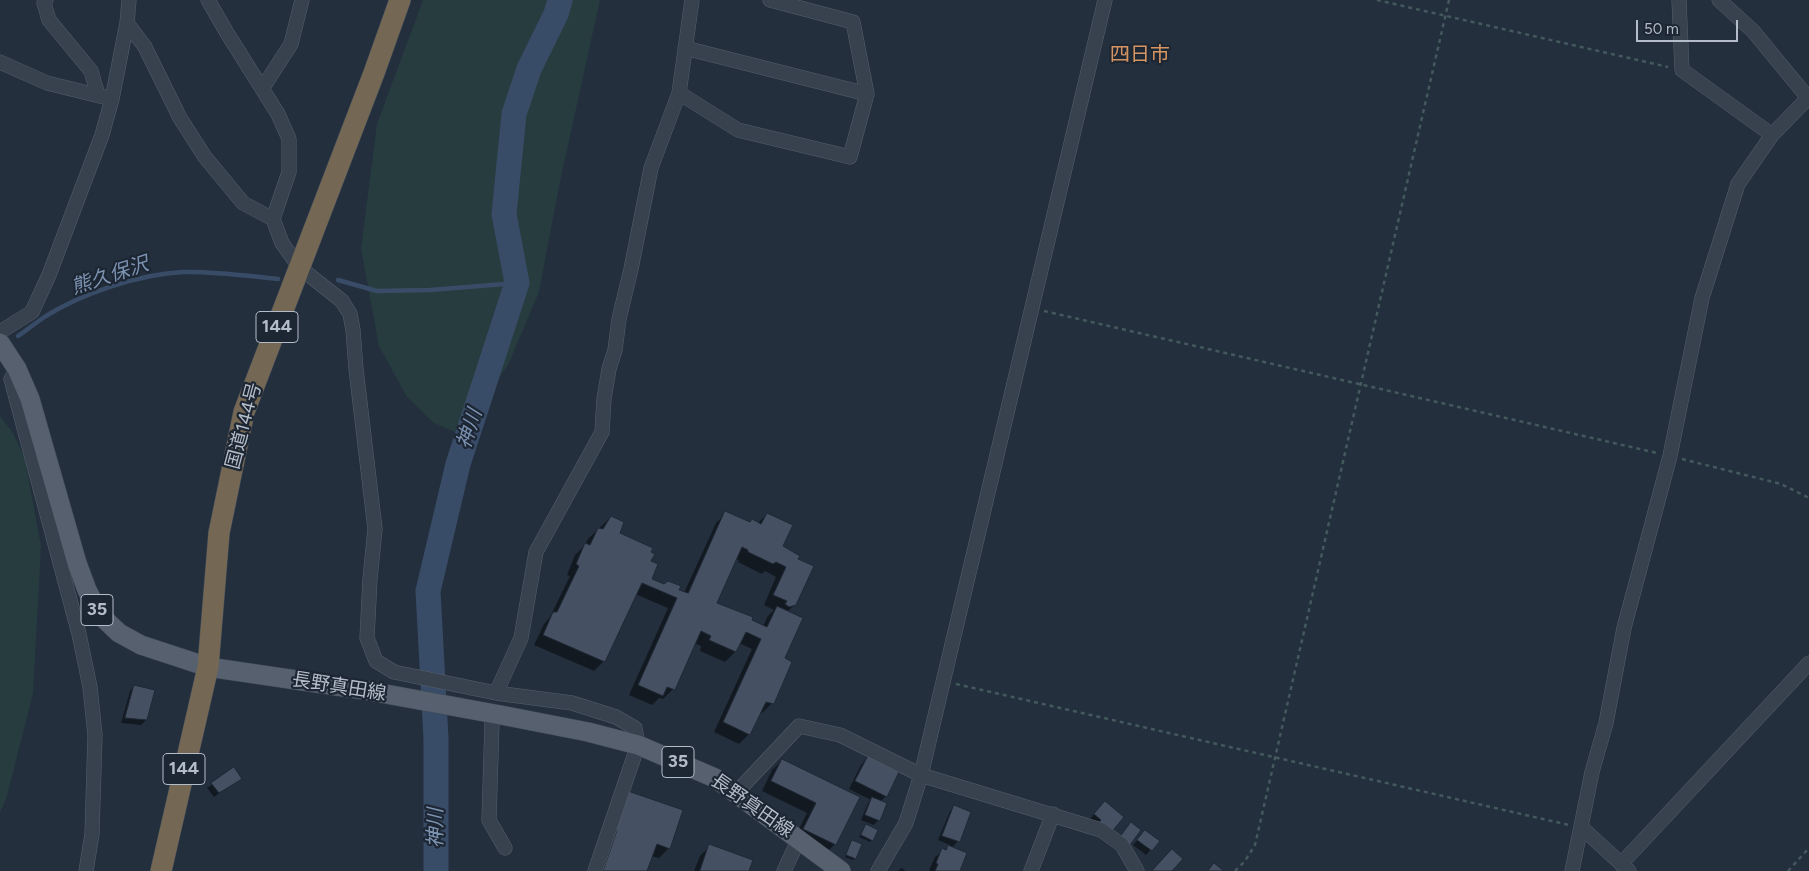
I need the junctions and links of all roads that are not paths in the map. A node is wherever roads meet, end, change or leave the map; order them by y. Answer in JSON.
{"nodes":[{"id":1,"x":46,"y":0,"type":"edge"},
{"id":2,"x":129,"y":0,"type":"edge"},
{"id":3,"x":208,"y":0,"type":"edge"},
{"id":4,"x":302,"y":0,"type":"edge"},
{"id":5,"x":400,"y":0,"type":"edge"},
{"id":6,"x":692,"y":0,"type":"edge"},
{"id":7,"x":770,"y":0,"type":"edge"},
{"id":8,"x":1105,"y":0,"type":"edge"},
{"id":9,"x":1679,"y":0,"type":"edge"},
{"id":10,"x":1720,"y":0,"type":"edge"},
{"id":11,"x":791,"y":3,"type":"edge"},
{"id":12,"x":127,"y":23,"type":"junction"},
{"id":13,"x":685,"y":48,"type":"junction"},
{"id":14,"x":0,"y":62,"type":"edge"},
{"id":15,"x":262,"y":89,"type":"junction"},
{"id":16,"x":679,"y":92,"type":"junction"},
{"id":17,"x":867,"y":94,"type":"junction"},
{"id":18,"x":98,"y":95,"type":"junction"},
{"id":19,"x":112,"y":98,"type":"junction"},
{"id":20,"x":1809,"y":98,"type":"edge"},
{"id":21,"x":1772,"y":135,"type":"junction"},
{"id":22,"x":273,"y":219,"type":"junction"},
{"id":23,"x":299,"y":267,"type":"junction"},
{"id":24,"x":0,"y":332,"type":"edge"},
{"id":25,"x":0,"y":343,"type":"edge"},
{"id":26,"x":17,"y":369,"type":"junction"},
{"id":27,"x":1809,"y":663,"type":"edge"},
{"id":28,"x":208,"y":667,"type":"junction"},
{"id":29,"x":496,"y":694,"type":"junction"},
{"id":30,"x":490,"y":718,"type":"junction"},
{"id":31,"x":638,"y":745,"type":"junction"},
{"id":32,"x":921,"y":775,"type":"junction"},
{"id":33,"x":736,"y":793,"type":"junction"},
{"id":34,"x":1053,"y":814,"type":"junction"},
{"id":35,"x":1581,"y":827,"type":"junction"},
{"id":36,"x":798,"y":839,"type":"junction"},
{"id":37,"x":505,"y":848,"type":"dead end"},
{"id":38,"x":1625,"y":867,"type":"edge"},
{"id":39,"x":86,"y":871,"type":"edge"},
{"id":40,"x":161,"y":871,"type":"edge"},
{"id":41,"x":595,"y":871,"type":"edge"},
{"id":42,"x":784,"y":871,"type":"edge"},
{"id":43,"x":841,"y":871,"type":"edge"},
{"id":44,"x":878,"y":871,"type":"edge"},
{"id":45,"x":1031,"y":871,"type":"edge"},
{"id":46,"x":1137,"y":871,"type":"edge"},
{"id":47,"x":1572,"y":871,"type":"edge"}],
"edges":[{"from":1,"to":18,"type":"street"},
{"from":2,"to":12,"type":"street"},
{"from":3,"to":15,"type":"street"},
{"from":4,"to":15,"type":"street"},
{"from":5,"to":23,"type":"highway","name":"国道144号","number":"144"},
{"from":6,"to":13,"type":"street"},
{"from":7,"to":11,"type":"street"},
{"from":8,"to":32,"type":"street"},
{"from":9,"to":21,"type":"street"},
{"from":10,"to":20,"type":"street"},
{"from":11,"to":17,"type":"street"},
{"from":12,"to":19,"type":"street"},
{"from":12,"to":22,"type":"street"},
{"from":13,"to":16,"type":"street"},
{"from":13,"to":17,"type":"street"},
{"from":14,"to":18,"type":"street"},
{"from":15,"to":22,"type":"street"},
{"from":16,"to":17,"type":"street"},
{"from":16,"to":29,"type":"street"},
{"from":18,"to":19,"type":"street"},
{"from":19,"to":24,"type":"street"},
{"from":20,"to":21,"type":"street"},
{"from":21,"to":35,"type":"street"},
{"from":22,"to":23,"type":"street"},
{"from":23,"to":28,"type":"highway","name":"国道144号","number":"144"},
{"from":23,"to":29,"type":"street"},
{"from":25,"to":26,"type":"main road","name":"長野真田線","number":"35"},
{"from":26,"to":28,"type":"main road","name":"長野真田線","number":"35"},
{"from":26,"to":39,"type":"street"},
{"from":27,"to":38,"type":"street"},
{"from":28,"to":30,"type":"main road","name":"長野真田線","number":"35"},
{"from":28,"to":40,"type":"highway","name":"国道144号","number":"144"},
{"from":29,"to":31,"type":"street"},
{"from":30,"to":31,"type":"main road","name":"長野真田線","number":"35"},
{"from":30,"to":37,"type":"street"},
{"from":31,"to":33,"type":"main road","name":"長野真田線","number":"35"},
{"from":31,"to":41,"type":"street"},
{"from":32,"to":33,"type":"street"},
{"from":32,"to":34,"type":"street"},
{"from":32,"to":44,"type":"street"},
{"from":33,"to":36,"type":"main road","name":"長野真田線","number":"35"},
{"from":34,"to":45,"type":"street"},
{"from":34,"to":46,"type":"street"},
{"from":35,"to":38,"type":"street"},
{"from":35,"to":47,"type":"street"},
{"from":36,"to":42,"type":"street"},
{"from":36,"to":43,"type":"main road","name":"長野真田線","number":"35"}]}
